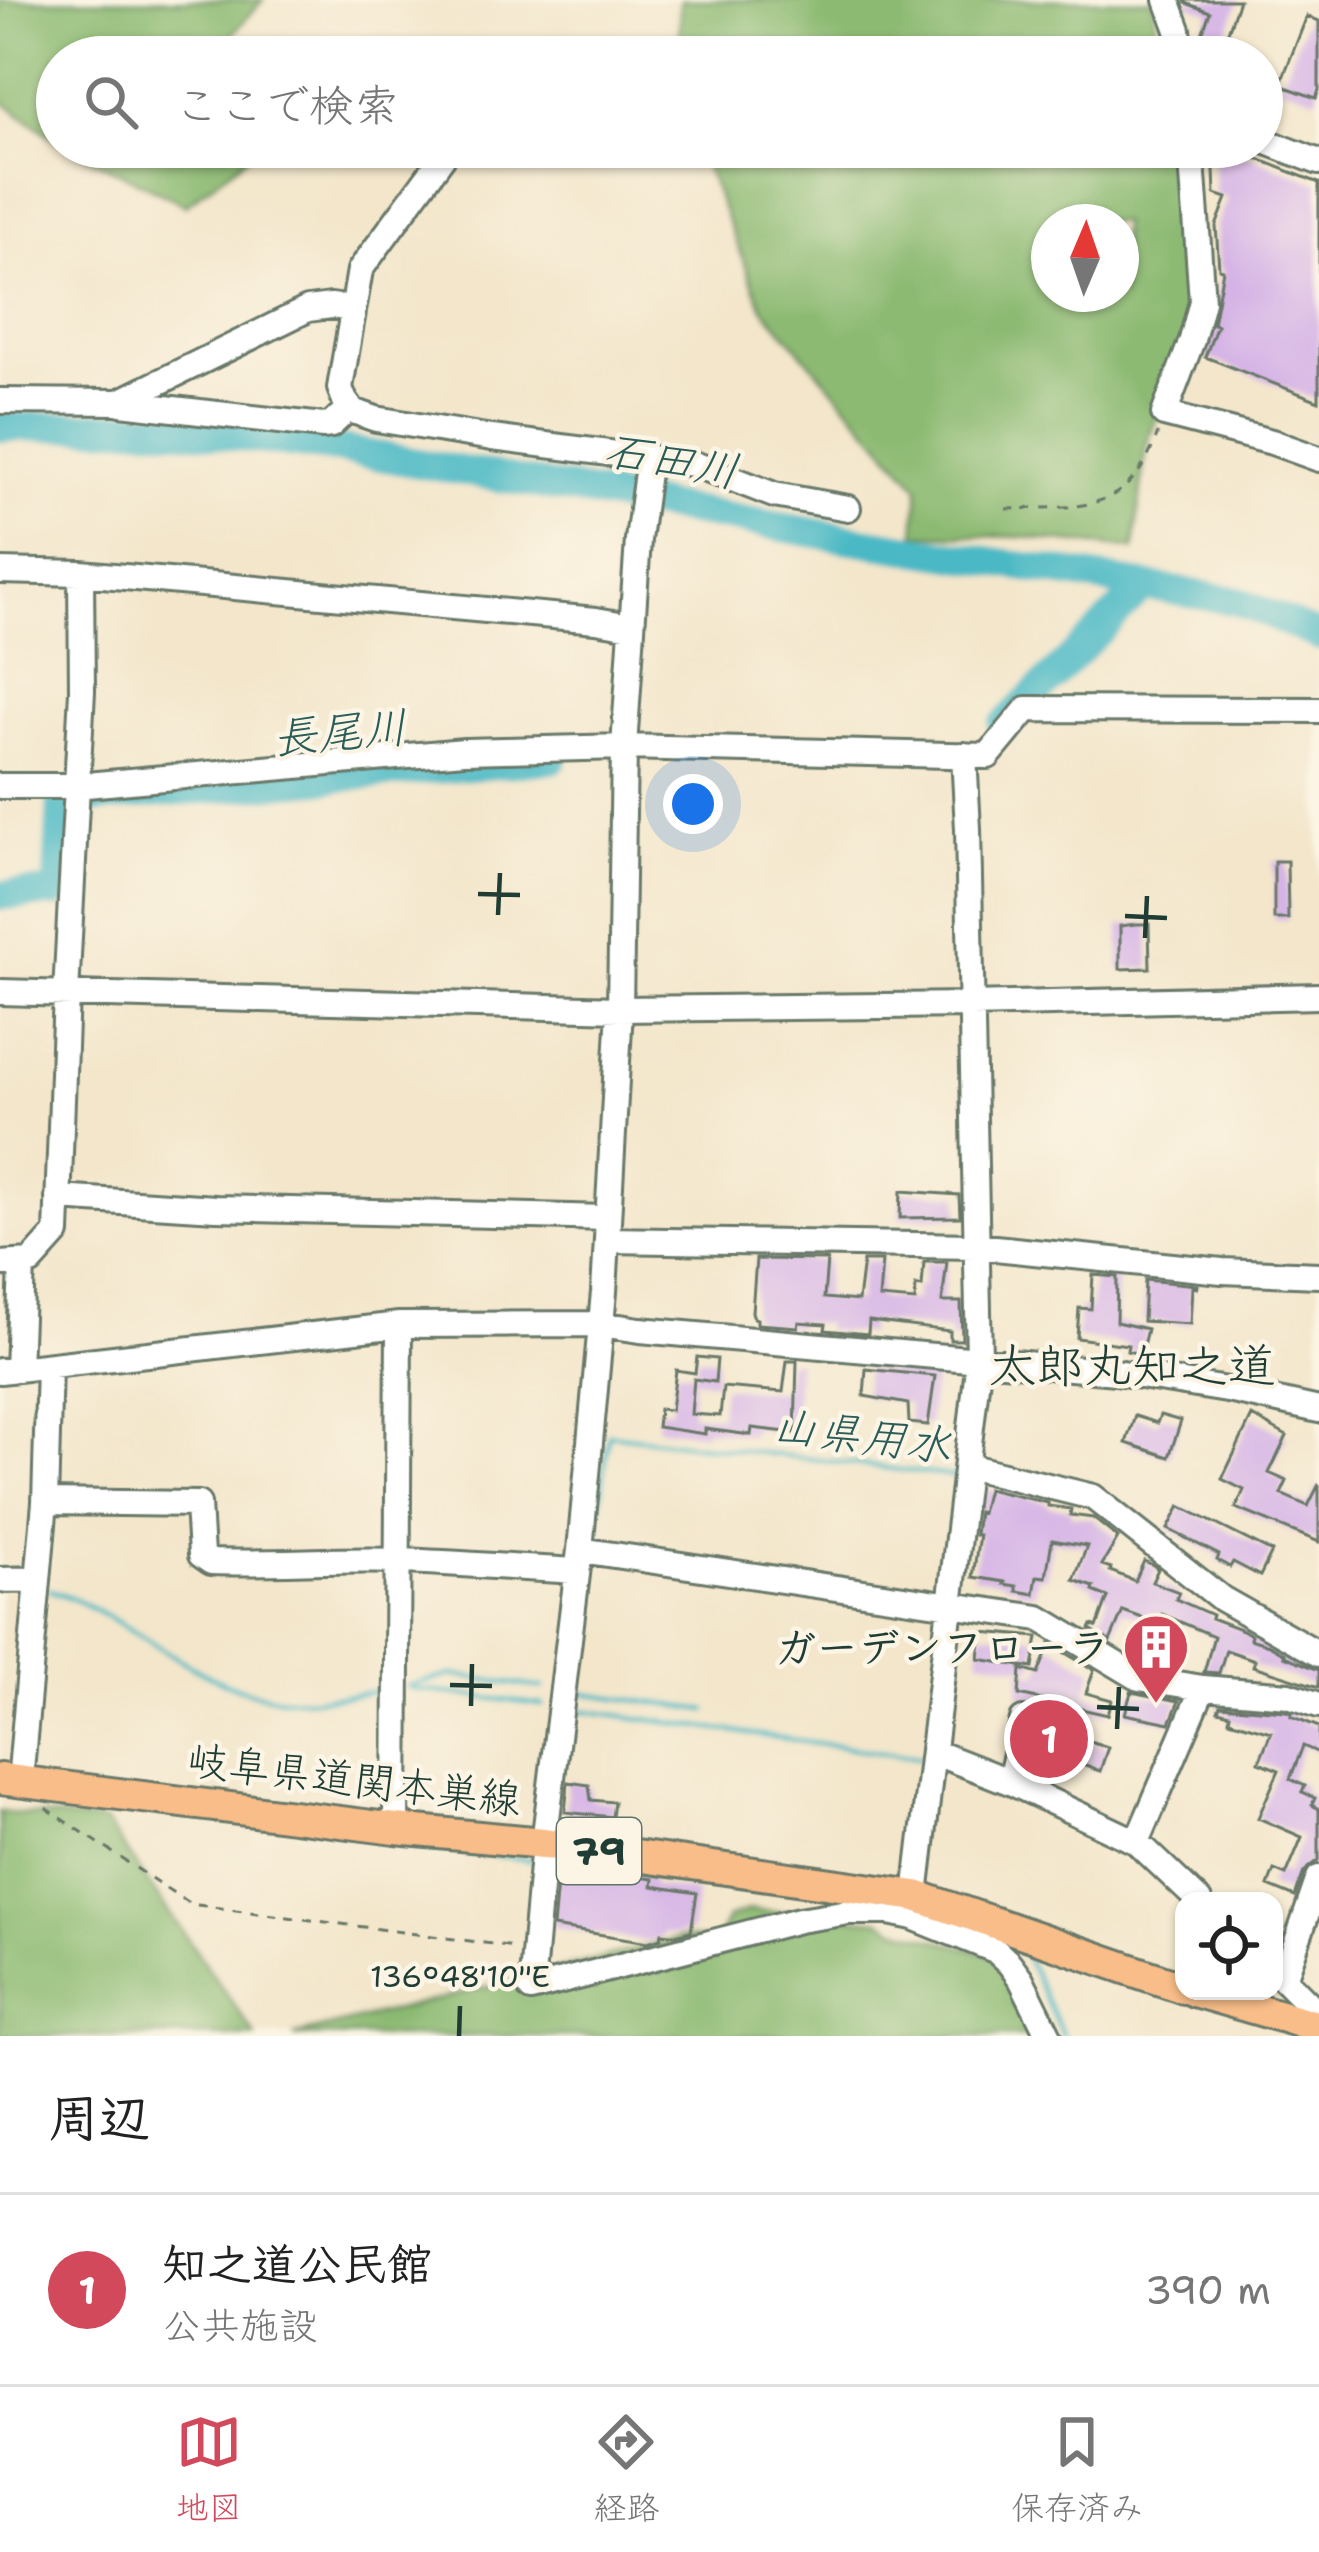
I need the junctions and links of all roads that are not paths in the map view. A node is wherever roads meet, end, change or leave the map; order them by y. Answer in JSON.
{"nodes":[{"id":1,"x":1167,"y":0,"type":"edge"},
{"id":2,"x":1179,"y":36,"type":"edge"},
{"id":3,"x":1283,"y":148,"type":"edge"},
{"id":4,"x":1319,"y":162,"type":"edge"},
{"id":5,"x":434,"y":168,"type":"edge"},
{"id":6,"x":1192,"y":168,"type":"edge"},
{"id":7,"x":353,"y":309,"type":"junction"},
{"id":8,"x":0,"y":401,"type":"edge"},
{"id":9,"x":119,"y":402,"type":"junction"},
{"id":10,"x":350,"y":407,"type":"junction"},
{"id":11,"x":1319,"y":459,"type":"edge"},
{"id":12,"x":648,"y":465,"type":"junction"},
{"id":13,"x":848,"y":508,"type":"dead end"},
{"id":14,"x":0,"y":571,"type":"edge"},
{"id":15,"x":81,"y":573,"type":"junction"},
{"id":16,"x":631,"y":626,"type":"junction"},
{"id":17,"x":1319,"y":710,"type":"edge"},
{"id":18,"x":624,"y":747,"type":"junction"},
{"id":19,"x":964,"y":755,"type":"junction"},
{"id":20,"x":0,"y":786,"type":"edge"},
{"id":21,"x":75,"y":786,"type":"junction"},
{"id":22,"x":0,"y":992,"type":"edge"},
{"id":23,"x":66,"y":994,"type":"junction"},
{"id":24,"x":1319,"y":996,"type":"edge"},
{"id":25,"x":971,"y":1005,"type":"junction"},
{"id":26,"x":620,"y":1009,"type":"junction"},
{"id":27,"x":58,"y":1198,"type":"junction"},
{"id":28,"x":608,"y":1229,"type":"junction"},
{"id":29,"x":975,"y":1246,"type":"junction"},
{"id":30,"x":11,"y":1264,"type":"edge"},
{"id":31,"x":1319,"y":1275,"type":"edge"},
{"id":32,"x":399,"y":1324,"type":"junction"},
{"id":33,"x":600,"y":1324,"type":"junction"},
{"id":34,"x":979,"y":1359,"type":"junction"},
{"id":35,"x":50,"y":1366,"type":"junction"},
{"id":36,"x":9,"y":1370,"type":"edge"},
{"id":37,"x":1319,"y":1410,"type":"edge"},
{"id":38,"x":966,"y":1475,"type":"junction"},
{"id":39,"x":45,"y":1502,"type":"junction"},
{"id":40,"x":579,"y":1560,"type":"junction"},
{"id":41,"x":398,"y":1562,"type":"junction"},
{"id":42,"x":38,"y":1579,"type":"junction"},
{"id":43,"x":0,"y":1580,"type":"edge"},
{"id":44,"x":952,"y":1605,"type":"junction"},
{"id":45,"x":1319,"y":1654,"type":"edge"},
{"id":46,"x":1203,"y":1688,"type":"junction"},
{"id":47,"x":1319,"y":1705,"type":"edge"},
{"id":48,"x":1022,"y":1720,"type":"dead end"},
{"id":49,"x":933,"y":1752,"type":"junction"},
{"id":50,"x":10,"y":1780,"type":"edge"},
{"id":51,"x":1010,"y":1782,"type":"junction"},
{"id":52,"x":396,"y":1828,"type":"junction"},
{"id":53,"x":1137,"y":1842,"type":"junction"},
{"id":54,"x":544,"y":1843,"type":"junction"},
{"id":55,"x":1319,"y":1878,"type":"edge"},
{"id":56,"x":1190,"y":1892,"type":"edge"},
{"id":57,"x":915,"y":1907,"type":"junction"},
{"id":58,"x":1283,"y":1964,"type":"edge"},
{"id":59,"x":1283,"y":1978,"type":"edge"},
{"id":60,"x":1175,"y":1985,"type":"edge"},
{"id":61,"x":1226,"y":2000,"type":"edge"},
{"id":62,"x":1319,"y":2026,"type":"edge"},
{"id":63,"x":1049,"y":2036,"type":"edge"}],
"edges":[{"from":1,"to":2,"type":"street"},
{"from":3,"to":4,"type":"street"},
{"from":5,"to":7,"type":"street"},
{"from":6,"to":11,"type":"street"},
{"from":7,"to":9,"type":"street"},
{"from":7,"to":10,"type":"street"},
{"from":8,"to":9,"type":"street"},
{"from":9,"to":10,"type":"street"},
{"from":10,"to":12,"type":"street"},
{"from":12,"to":13,"type":"street"},
{"from":12,"to":16,"type":"street"},
{"from":14,"to":15,"type":"street"},
{"from":15,"to":16,"type":"street"},
{"from":15,"to":21,"type":"street"},
{"from":16,"to":18,"type":"street"},
{"from":17,"to":19,"type":"street"},
{"from":18,"to":19,"type":"street"},
{"from":18,"to":21,"type":"street"},
{"from":18,"to":26,"type":"street"},
{"from":19,"to":25,"type":"street"},
{"from":20,"to":21,"type":"street"},
{"from":21,"to":23,"type":"street"},
{"from":22,"to":23,"type":"street"},
{"from":23,"to":26,"type":"street"},
{"from":23,"to":27,"type":"street"},
{"from":24,"to":25,"type":"street"},
{"from":25,"to":26,"type":"street"},
{"from":25,"to":29,"type":"street"},
{"from":26,"to":28,"type":"street"},
{"from":27,"to":28,"type":"street"},
{"from":27,"to":30,"type":"street"},
{"from":28,"to":29,"type":"street"},
{"from":28,"to":33,"type":"street"},
{"from":29,"to":31,"type":"street"},
{"from":29,"to":34,"type":"street"},
{"from":30,"to":36,"type":"street"},
{"from":32,"to":33,"type":"street"},
{"from":32,"to":35,"type":"street"},
{"from":32,"to":41,"type":"street"},
{"from":33,"to":34,"type":"street"},
{"from":33,"to":40,"type":"street"},
{"from":34,"to":37,"type":"street"},
{"from":34,"to":38,"type":"street"},
{"from":35,"to":36,"type":"street"},
{"from":35,"to":39,"type":"street"},
{"from":38,"to":44,"type":"street"},
{"from":38,"to":45,"type":"street"},
{"from":39,"to":41,"type":"street"},
{"from":39,"to":42,"type":"street"},
{"from":40,"to":41,"type":"street"},
{"from":40,"to":44,"type":"street"},
{"from":40,"to":54,"type":"street"},
{"from":41,"to":52,"type":"street"},
{"from":42,"to":43,"type":"street"},
{"from":42,"to":50,"type":"street"},
{"from":44,"to":46,"type":"street"},
{"from":44,"to":49,"type":"street"},
{"from":46,"to":47,"type":"street"},
{"from":46,"to":53,"type":"street"},
{"from":48,"to":51,"type":"street"},
{"from":49,"to":51,"type":"street"},
{"from":49,"to":57,"type":"street"},
{"from":50,"to":52,"type":"main road","name":"岐阜県道関本巣線","number":"79"},
{"from":51,"to":53,"type":"street"},
{"from":52,"to":54,"type":"main road","name":"岐阜県道関本巣線","number":"79"},
{"from":53,"to":56,"type":"street"},
{"from":54,"to":57,"type":"main road","name":"岐阜県道関本巣線","number":"79"},
{"from":54,"to":57,"type":"street"},
{"from":55,"to":58,"type":"street"},
{"from":57,"to":60,"type":"main road","name":"岐阜県道関本巣線","number":"79"},
{"from":57,"to":63,"type":"street"},
{"from":59,"to":62,"type":"street"},
{"from":61,"to":62,"type":"main road"}]}
